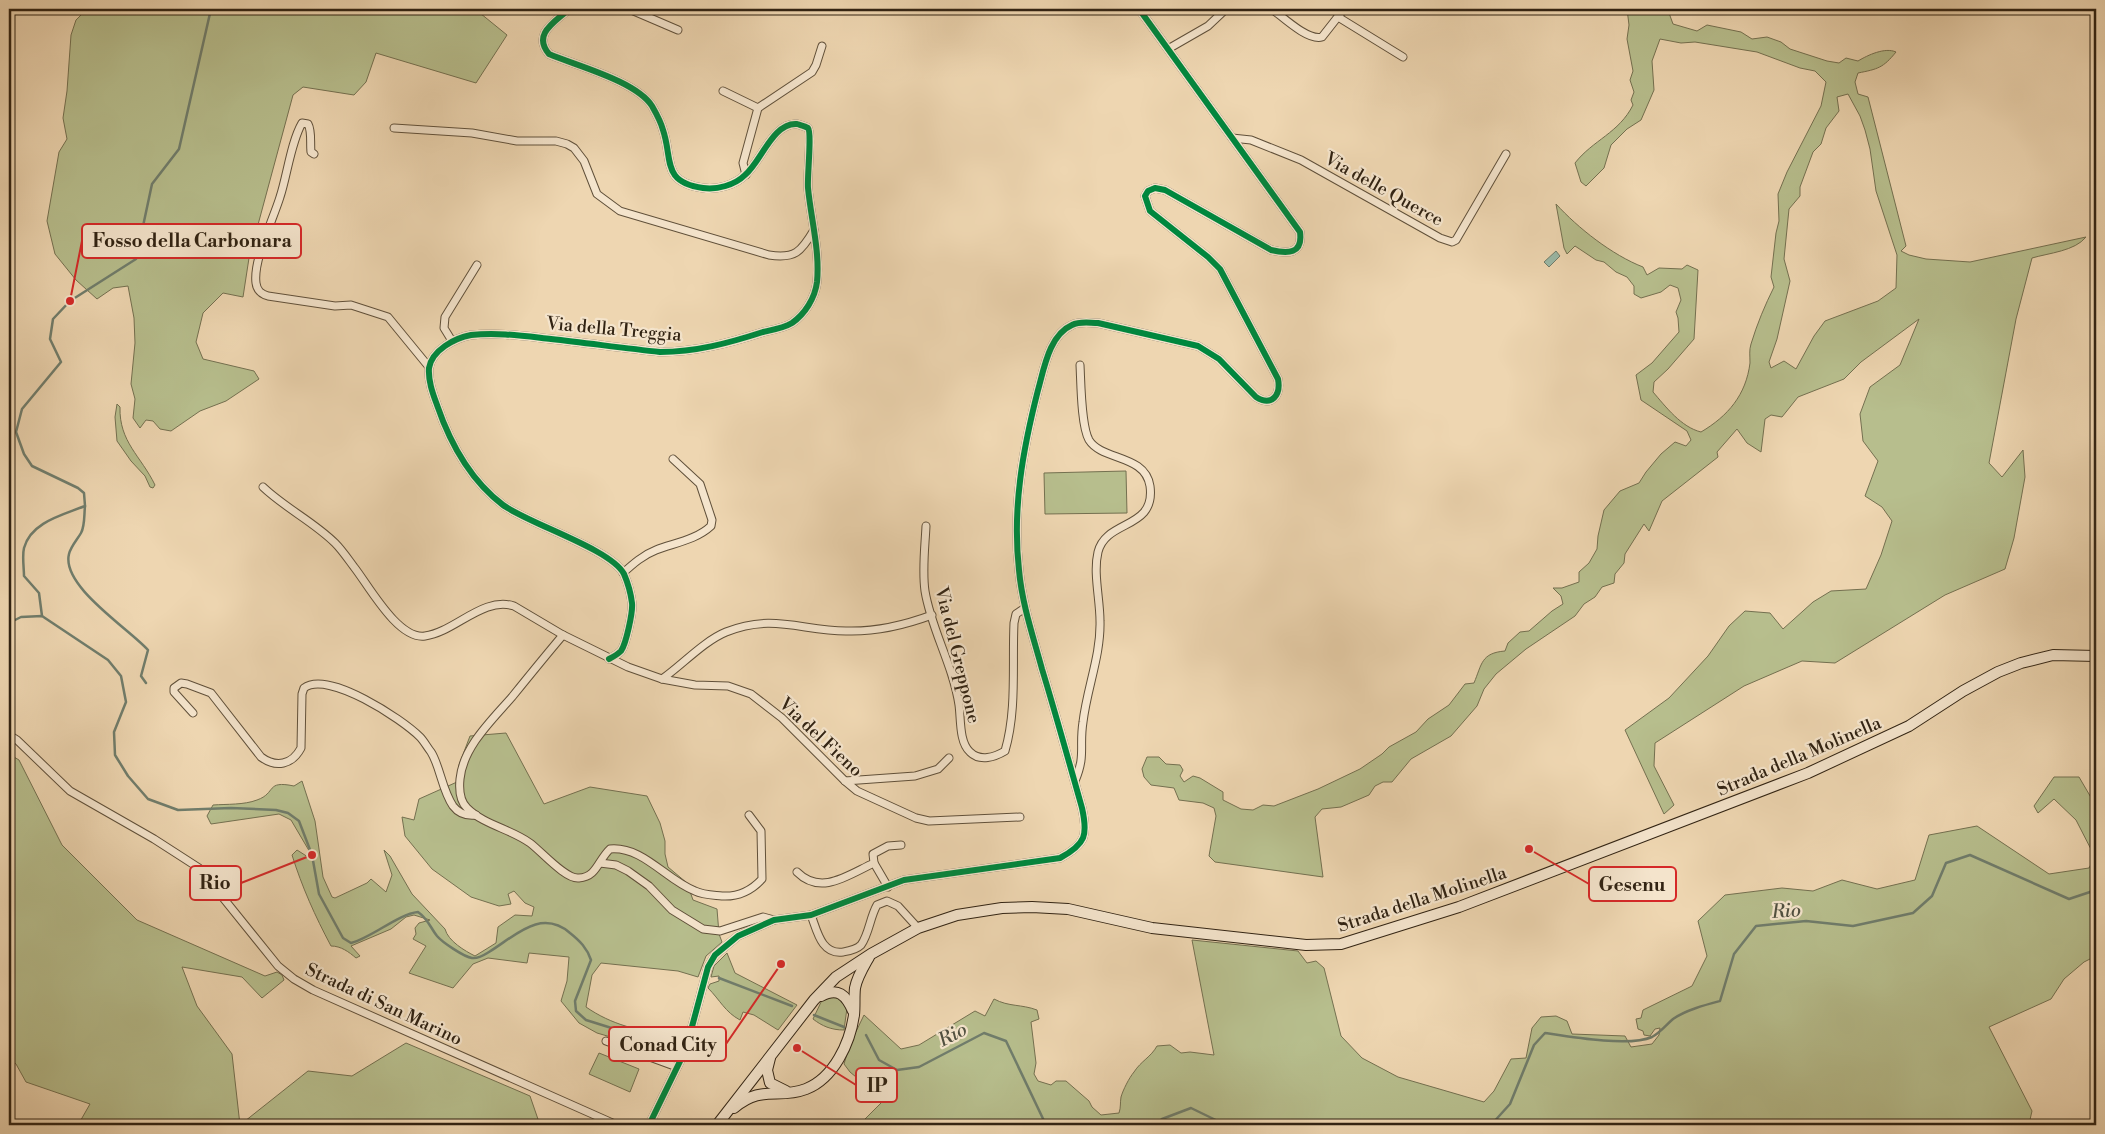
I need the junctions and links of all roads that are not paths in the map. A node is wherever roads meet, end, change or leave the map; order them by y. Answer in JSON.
{"nodes":[{"id":1,"x":569,"y":9,"type":"edge"},
{"id":2,"x":628,"y":9,"type":"edge"},
{"id":3,"x":1140,"y":9,"type":"edge"},
{"id":4,"x":1226,"y":9,"type":"edge"},
{"id":5,"x":1272,"y":9,"type":"edge"},
{"id":6,"x":1344,"y":9,"type":"edge"},
{"id":7,"x":1338,"y":17,"type":"junction"},
{"id":8,"x":678,"y":30,"type":"dead end"},
{"id":9,"x":822,"y":46,"type":"dead end"},
{"id":10,"x":1168,"y":49,"type":"junction"},
{"id":11,"x":1404,"y":57,"type":"dead end"},
{"id":12,"x":722,"y":91,"type":"dead end"},
{"id":13,"x":758,"y":108,"type":"junction"},
{"id":14,"x":394,"y":128,"type":"dead end"},
{"id":15,"x":1232,"y":138,"type":"junction"},
{"id":16,"x":314,"y":154,"type":"dead end"},
{"id":17,"x":1506,"y":154,"type":"dead end"},
{"id":18,"x":746,"y":175,"type":"junction"},
{"id":19,"x":814,"y":230,"type":"junction"},
{"id":20,"x":477,"y":265,"type":"dead end"},
{"id":21,"x":452,"y":341,"type":"junction"},
{"id":22,"x":1080,"y":365,"type":"dead end"},
{"id":23,"x":429,"y":367,"type":"junction"},
{"id":24,"x":673,"y":459,"type":"dead end"},
{"id":25,"x":263,"y":487,"type":"dead end"},
{"id":26,"x":926,"y":526,"type":"dead end"},
{"id":27,"x":623,"y":573,"type":"junction"},
{"id":28,"x":1025,"y":608,"type":"junction"},
{"id":29,"x":932,"y":615,"type":"junction"},
{"id":30,"x":563,"y":635,"type":"junction"},
{"id":31,"x":2096,"y":656,"type":"edge"},
{"id":32,"x":609,"y":659,"type":"junction"},
{"id":33,"x":662,"y":679,"type":"junction"},
{"id":34,"x":193,"y":713,"type":"dead end"},
{"id":35,"x":9,"y":735,"type":"edge"},
{"id":36,"x":949,"y":758,"type":"dead end"},
{"id":37,"x":845,"y":781,"type":"junction"},
{"id":38,"x":1074,"y":781,"type":"junction"},
{"id":39,"x":477,"y":815,"type":"junction"},
{"id":40,"x":749,"y":815,"type":"dead end"},
{"id":41,"x":1020,"y":817,"type":"dead end"},
{"id":42,"x":900,"y":845,"type":"dead end"},
{"id":43,"x":600,"y":863,"type":"junction"},
{"id":44,"x":874,"y":863,"type":"junction"},
{"id":45,"x":797,"y":872,"type":"dead end"},
{"id":46,"x":888,"y":887,"type":"junction"},
{"id":47,"x":811,"y":915,"type":"junction"},
{"id":48,"x":774,"y":920,"type":"junction"},
{"id":49,"x":918,"y":928,"type":"junction"},
{"id":50,"x":871,"y":954,"type":"junction"},
{"id":51,"x":836,"y":977,"type":"junction"},
{"id":52,"x":855,"y":987,"type":"junction"},
{"id":53,"x":814,"y":1000,"type":"junction"},
{"id":54,"x":854,"y":1014,"type":"junction"},
{"id":55,"x":606,"y":1041,"type":"dead end"},
{"id":56,"x":770,"y":1055,"type":"junction"},
{"id":57,"x":677,"y":1067,"type":"junction"},
{"id":58,"x":792,"y":1093,"type":"junction"},
{"id":59,"x":719,"y":1123,"type":"edge"},
{"id":60,"x":617,"y":1125,"type":"edge"},
{"id":61,"x":648,"y":1125,"type":"edge"}],
"edges":[{"from":1,"to":18,"type":"street","name":"Via della Treggia"},
{"from":2,"to":8,"type":"street"},
{"from":3,"to":10,"type":"street"},
{"from":4,"to":10,"type":"street"},
{"from":5,"to":7,"type":"street"},
{"from":6,"to":7,"type":"street"},
{"from":7,"to":11,"type":"street"},
{"from":9,"to":13,"type":"street"},
{"from":10,"to":15,"type":"street"},
{"from":12,"to":13,"type":"street"},
{"from":13,"to":18,"type":"street"},
{"from":14,"to":19,"type":"street"},
{"from":15,"to":17,"type":"street","name":"Via delle Querce"},
{"from":15,"to":28,"type":"street"},
{"from":16,"to":23,"type":"street"},
{"from":18,"to":19,"type":"street","name":"Via della Treggia"},
{"from":19,"to":21,"type":"street","name":"Via della Treggia"},
{"from":20,"to":21,"type":"street"},
{"from":21,"to":23,"type":"street"},
{"from":22,"to":38,"type":"street"},
{"from":23,"to":27,"type":"street"},
{"from":24,"to":27,"type":"street"},
{"from":25,"to":30,"type":"street"},
{"from":26,"to":29,"type":"street","name":"Via del Greppone"},
{"from":27,"to":32,"type":"street"},
{"from":28,"to":29,"type":"street","name":"Via del Greppone"},
{"from":28,"to":38,"type":"street"},
{"from":29,"to":33,"type":"street"},
{"from":30,"to":32,"type":"street"},
{"from":30,"to":39,"type":"street"},
{"from":31,"to":49,"type":"main road","name":"Strada della Molinella"},
{"from":32,"to":33,"type":"street","name":"Via del Fieno"},
{"from":33,"to":37,"type":"street","name":"Via del Fieno"},
{"from":34,"to":39,"type":"street"},
{"from":35,"to":60,"type":"street","name":"Strada di San Marino"},
{"from":36,"to":37,"type":"street"},
{"from":37,"to":41,"type":"street","name":"Via del Fieno"},
{"from":38,"to":46,"type":"street"},
{"from":39,"to":43,"type":"street"},
{"from":40,"to":43,"type":"street"},
{"from":42,"to":44,"type":"street"},
{"from":43,"to":48,"type":"street"},
{"from":44,"to":45,"type":"street"},
{"from":44,"to":46,"type":"street"},
{"from":46,"to":47,"type":"street"},
{"from":47,"to":48,"type":"street"},
{"from":47,"to":49,"type":"street"},
{"from":48,"to":57,"type":"street"},
{"from":49,"to":50,"type":"main road","name":"Strada della Molinella"},
{"from":50,"to":51,"type":"main road","name":"Strada della Molinella"},
{"from":50,"to":52,"type":"main road"},
{"from":51,"to":52,"type":"main road"},
{"from":51,"to":53,"type":"main road","name":"Strada della Molinella"},
{"from":52,"to":54,"type":"main road"},
{"from":53,"to":54,"type":"main road"},
{"from":53,"to":56,"type":"main road","name":"Strada della Molinella"},
{"from":54,"to":58,"type":"main road"},
{"from":55,"to":57,"type":"street"},
{"from":56,"to":58,"type":"main road"},
{"from":56,"to":59,"type":"main road","name":"Strada della Molinella"},
{"from":57,"to":61,"type":"street"},
{"from":58,"to":59,"type":"main road"}]}
